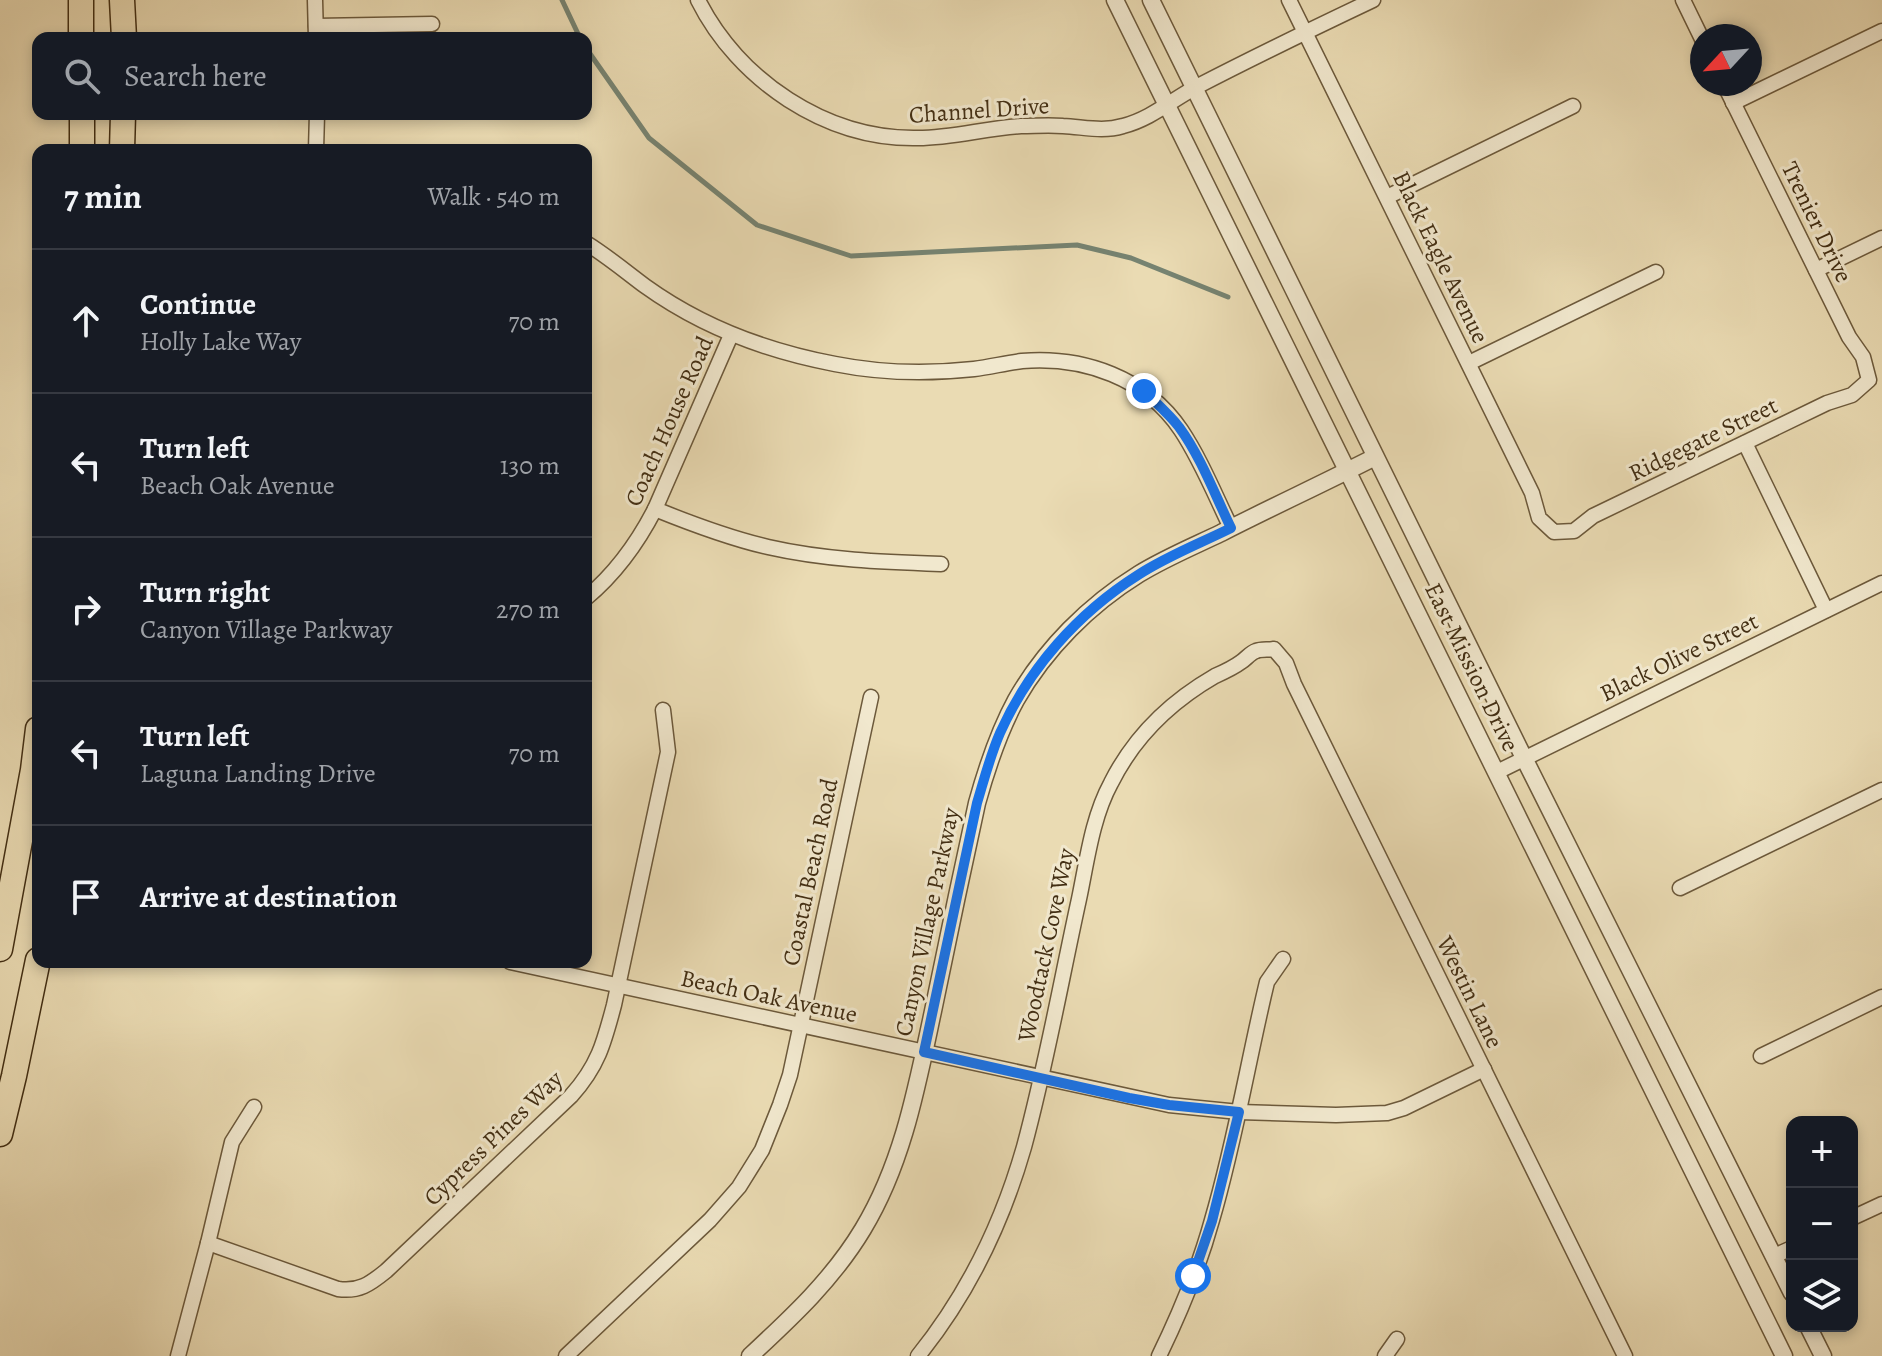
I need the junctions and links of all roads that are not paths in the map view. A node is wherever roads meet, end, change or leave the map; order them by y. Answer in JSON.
{"nodes":[{"id":1,"x":81,"y":0,"type":"edge"},
{"id":2,"x":122,"y":0,"type":"edge"},
{"id":3,"x":315,"y":0,"type":"edge"},
{"id":4,"x":698,"y":0,"type":"edge"},
{"id":5,"x":1115,"y":0,"type":"edge"},
{"id":6,"x":1151,"y":0,"type":"edge"},
{"id":7,"x":1289,"y":0,"type":"edge"},
{"id":8,"x":1373,"y":0,"type":"edge"},
{"id":9,"x":1683,"y":0,"type":"edge"},
{"id":10,"x":432,"y":24,"type":"dead end"},
{"id":11,"x":1695,"y":24,"type":"edge"},
{"id":12,"x":1882,"y":31,"type":"edge"},
{"id":13,"x":81,"y":32,"type":"edge"},
{"id":14,"x":124,"y":32,"type":"edge"},
{"id":15,"x":316,"y":32,"type":"edge"},
{"id":16,"x":1305,"y":33,"type":"junction"},
{"id":17,"x":1194,"y":88,"type":"junction"},
{"id":18,"x":1730,"y":96,"type":"edge"},
{"id":19,"x":1733,"y":103,"type":"junction"},
{"id":20,"x":1167,"y":106,"type":"junction"},
{"id":21,"x":1573,"y":106,"type":"dead end"},
{"id":22,"x":82,"y":120,"type":"edge"},
{"id":23,"x":123,"y":120,"type":"edge"},
{"id":24,"x":317,"y":120,"type":"edge"},
{"id":25,"x":82,"y":144,"type":"edge"},
{"id":26,"x":122,"y":144,"type":"edge"},
{"id":27,"x":316,"y":144,"type":"edge"},
{"id":28,"x":1387,"y":197,"type":"junction"},
{"id":29,"x":1882,"y":238,"type":"edge"},
{"id":30,"x":592,"y":247,"type":"edge"},
{"id":31,"x":1816,"y":270,"type":"junction"},
{"id":32,"x":1656,"y":272,"type":"dead end"},
{"id":33,"x":731,"y":335,"type":"junction"},
{"id":34,"x":1469,"y":363,"type":"junction"},
{"id":35,"x":1869,"y":380,"type":"joint"},
{"id":36,"x":1745,"y":443,"type":"junction"},
{"id":37,"x":1375,"y":457,"type":"junction"},
{"id":38,"x":1348,"y":470,"type":"junction"},
{"id":39,"x":655,"y":509,"type":"junction"},
{"id":40,"x":1231,"y":528,"type":"junction"},
{"id":41,"x":1554,"y":532,"type":"joint"},
{"id":42,"x":941,"y":564,"type":"dead end"},
{"id":43,"x":1882,"y":583,"type":"edge"},
{"id":44,"x":592,"y":593,"type":"edge"},
{"id":45,"x":1826,"y":610,"type":"junction"},
{"id":46,"x":1274,"y":649,"type":"joint"},
{"id":47,"x":871,"y":697,"type":"dead end"},
{"id":48,"x":663,"y":710,"type":"dead end"},
{"id":49,"x":1524,"y":758,"type":"junction"},
{"id":50,"x":1497,"y":772,"type":"junction"},
{"id":51,"x":32,"y":775,"type":"edge"},
{"id":52,"x":1882,"y":790,"type":"edge"},
{"id":53,"x":1680,"y":888,"type":"dead end"},
{"id":54,"x":0,"y":949,"type":"edge"},
{"id":55,"x":1283,"y":959,"type":"dead end"},
{"id":56,"x":36,"y":968,"type":"edge"},
{"id":57,"x":537,"y":968,"type":"edge"},
{"id":58,"x":618,"y":986,"type":"junction"},
{"id":59,"x":1882,"y":997,"type":"edge"},
{"id":60,"x":799,"y":1026,"type":"junction"},
{"id":61,"x":924,"y":1052,"type":"junction"},
{"id":62,"x":1761,"y":1056,"type":"dead end"},
{"id":63,"x":1484,"y":1069,"type":"junction"},
{"id":64,"x":1040,"y":1078,"type":"junction"},
{"id":65,"x":254,"y":1107,"type":"dead end"},
{"id":66,"x":1239,"y":1112,"type":"junction"},
{"id":67,"x":0,"y":1134,"type":"edge"},
{"id":68,"x":1882,"y":1204,"type":"edge"},
{"id":69,"x":1858,"y":1215,"type":"edge"},
{"id":70,"x":208,"y":1243,"type":"junction"},
{"id":71,"x":1786,"y":1251,"type":"edge"},
{"id":72,"x":1774,"y":1256,"type":"junction"},
{"id":73,"x":1786,"y":1281,"type":"edge"},
{"id":74,"x":1811,"y":1332,"type":"edge"},
{"id":75,"x":1397,"y":1339,"type":"dead end"},
{"id":76,"x":178,"y":1356,"type":"edge"},
{"id":77,"x":566,"y":1356,"type":"edge"},
{"id":78,"x":750,"y":1356,"type":"edge"},
{"id":79,"x":918,"y":1356,"type":"edge"},
{"id":80,"x":1159,"y":1356,"type":"edge"},
{"id":81,"x":1385,"y":1356,"type":"edge"},
{"id":82,"x":1625,"y":1356,"type":"edge"},
{"id":83,"x":1784,"y":1356,"type":"edge"},
{"id":84,"x":1823,"y":1356,"type":"edge"}],
"edges":[{"from":1,"to":13,"type":"highway"},
{"from":2,"to":14,"type":"highway"},
{"from":3,"to":15,"type":"street"},
{"from":4,"to":20,"type":"street","name":"Channel Drive"},
{"from":5,"to":20,"type":"street","name":"East Mission Drive"},
{"from":6,"to":17,"type":"street","name":"East Mission Drive"},
{"from":7,"to":16,"type":"street","name":"Black Eagle Avenue"},
{"from":8,"to":16,"type":"street","name":"Channel Drive"},
{"from":9,"to":11,"type":"street"},
{"from":10,"to":15,"type":"street"},
{"from":12,"to":19,"type":"street"},
{"from":16,"to":17,"type":"street","name":"Channel Drive"},
{"from":16,"to":28,"type":"street","name":"Black Eagle Avenue"},
{"from":17,"to":20,"type":"street","name":"Channel Drive"},
{"from":17,"to":37,"type":"street","name":"East Mission Drive"},
{"from":18,"to":19,"type":"street","name":"Trenier Drive"},
{"from":19,"to":31,"type":"street","name":"Trenier Drive"},
{"from":20,"to":38,"type":"street","name":"East Mission Drive"},
{"from":21,"to":28,"type":"street"},
{"from":22,"to":25,"type":"highway"},
{"from":23,"to":26,"type":"highway"},
{"from":24,"to":27,"type":"street"},
{"from":28,"to":34,"type":"street","name":"Black Eagle Avenue"},
{"from":29,"to":31,"type":"street"},
{"from":30,"to":33,"type":"street"},
{"from":31,"to":35,"type":"street","name":"Trenier Drive"},
{"from":32,"to":34,"type":"street"},
{"from":33,"to":39,"type":"street","name":"Coach House Road"},
{"from":33,"to":40,"type":"street"},
{"from":34,"to":41,"type":"street","name":"Black Eagle Avenue"},
{"from":35,"to":36,"type":"street","name":"Ridgegate Street"},
{"from":36,"to":41,"type":"street","name":"Ridgegate Street"},
{"from":36,"to":45,"type":"street"},
{"from":37,"to":38,"type":"street","name":"Canyon Village Parkway"},
{"from":37,"to":49,"type":"street","name":"East Mission Drive"},
{"from":38,"to":40,"type":"street","name":"Canyon Village Parkway"},
{"from":38,"to":50,"type":"street","name":"East Mission Drive"},
{"from":39,"to":42,"type":"street"},
{"from":39,"to":44,"type":"street","name":"Coach House Road"},
{"from":40,"to":61,"type":"street","name":"Canyon Village Parkway"},
{"from":43,"to":45,"type":"street","name":"Black Olive Street"},
{"from":45,"to":49,"type":"street","name":"Black Olive Street"},
{"from":46,"to":63,"type":"street","name":"Westin Lane"},
{"from":46,"to":64,"type":"street","name":"Woodtack Cove Way"},
{"from":47,"to":60,"type":"street","name":"Coastal Beach Road"},
{"from":48,"to":58,"type":"street","name":"Cypress Pines Way"},
{"from":49,"to":50,"type":"street","name":"Black Olive Street"},
{"from":49,"to":72,"type":"street","name":"East Mission Drive"},
{"from":50,"to":83,"type":"street","name":"East Mission Drive"},
{"from":51,"to":54,"type":"highway"},
{"from":52,"to":53,"type":"street"},
{"from":55,"to":66,"type":"street"},
{"from":56,"to":67,"type":"highway"},
{"from":57,"to":58,"type":"street","name":"Beach Oak Avenue"},
{"from":58,"to":60,"type":"street","name":"Beach Oak Avenue"},
{"from":58,"to":70,"type":"street","name":"Cypress Pines Way"},
{"from":59,"to":62,"type":"street"},
{"from":60,"to":61,"type":"street","name":"Beach Oak Avenue"},
{"from":60,"to":77,"type":"street","name":"Coastal Beach Road"},
{"from":61,"to":64,"type":"street","name":"Beach Oak Avenue"},
{"from":61,"to":78,"type":"street","name":"Canyon Village Parkway"},
{"from":63,"to":66,"type":"street","name":"Beach Oak Avenue"},
{"from":63,"to":82,"type":"street","name":"Westin Lane"},
{"from":64,"to":66,"type":"street","name":"Beach Oak Avenue"},
{"from":64,"to":79,"type":"street","name":"Woodtack Cove Way"},
{"from":65,"to":70,"type":"street"},
{"from":66,"to":80,"type":"street"},
{"from":68,"to":69,"type":"street"},
{"from":70,"to":76,"type":"street"},
{"from":71,"to":72,"type":"street"},
{"from":72,"to":73,"type":"street","name":"East Mission Drive"},
{"from":74,"to":84,"type":"street"},
{"from":75,"to":81,"type":"street"}]}
